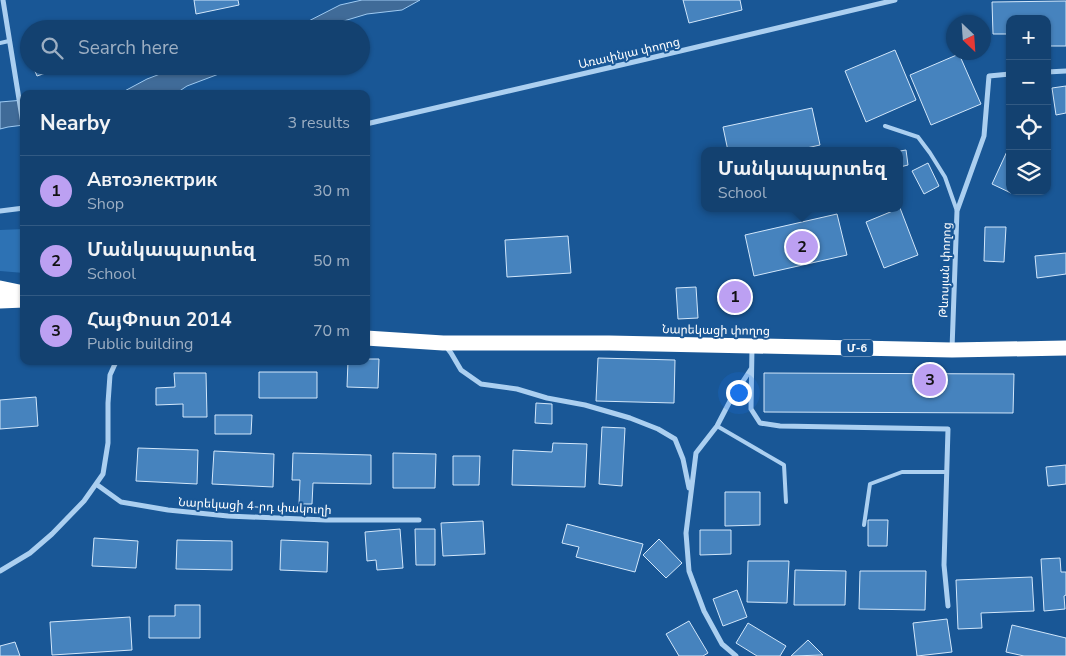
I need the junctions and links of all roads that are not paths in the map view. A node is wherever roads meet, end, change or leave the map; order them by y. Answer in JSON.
{"nodes":[{"id":1,"x":3,"y":0,"type":"edge"},
{"id":2,"x":895,"y":0,"type":"edge"},
{"id":3,"x":9,"y":41,"type":"junction"},
{"id":4,"x":0,"y":43,"type":"edge"},
{"id":5,"x":1066,"y":71,"type":"edge"},
{"id":6,"x":1051,"y":72,"type":"edge"},
{"id":7,"x":1006,"y":74,"type":"edge"},
{"id":8,"x":20,"y":107,"type":"edge"},
{"id":9,"x":370,"y":123,"type":"edge"},
{"id":10,"x":885,"y":126,"type":"dead end"},
{"id":11,"x":20,"y":208,"type":"edge"},
{"id":12,"x":0,"y":211,"type":"edge"},
{"id":13,"x":957,"y":211,"type":"junction"},
{"id":14,"x":0,"y":288,"type":"edge"},
{"id":15,"x":20,"y":292,"type":"edge"},
{"id":16,"x":20,"y":300,"type":"edge"},
{"id":17,"x":0,"y":301,"type":"edge"},
{"id":18,"x":370,"y":338,"type":"edge"},
{"id":19,"x":443,"y":343,"type":"junction"},
{"id":20,"x":752,"y":346,"type":"junction"},
{"id":21,"x":1066,"y":348,"type":"edge"},
{"id":22,"x":952,"y":350,"type":"junction"},
{"id":23,"x":115,"y":365,"type":"edge"},
{"id":24,"x":752,"y":369,"type":"junction"},
{"id":25,"x":717,"y":426,"type":"junction"},
{"id":26,"x":946,"y":472,"type":"junction"},
{"id":27,"x":96,"y":484,"type":"junction"},
{"id":28,"x":690,"y":493,"type":"junction"},
{"id":29,"x":786,"y":502,"type":"dead end"},
{"id":30,"x":419,"y":520,"type":"dead end"},
{"id":31,"x":864,"y":525,"type":"dead end"},
{"id":32,"x":0,"y":572,"type":"edge"},
{"id":33,"x":948,"y":606,"type":"dead end"},
{"id":34,"x":736,"y":656,"type":"edge"}],
"edges":[{"from":1,"to":3,"type":"street"},
{"from":2,"to":9,"type":"street","name":"Առափնյա փողոց"},
{"from":3,"to":4,"type":"lane"},
{"from":3,"to":8,"type":"street"},
{"from":5,"to":6,"type":"street"},
{"from":7,"to":13,"type":"street","name":"Թևոսյան փողոց"},
{"from":10,"to":13,"type":"lane"},
{"from":11,"to":12,"type":"street"},
{"from":13,"to":22,"type":"street","name":"Թևոսյան փողոց"},
{"from":14,"to":15,"type":"highway"},
{"from":16,"to":17,"type":"highway"},
{"from":18,"to":19,"type":"highway","name":"Նարեկացի փողոց","number":"Մ-6"},
{"from":19,"to":20,"type":"highway","name":"Նարեկացի փողոց","number":"Մ-6"},
{"from":19,"to":28,"type":"street"},
{"from":20,"to":22,"type":"highway","name":"Նարեկացի փողոց","number":"Մ-6"},
{"from":20,"to":24,"type":"street"},
{"from":21,"to":22,"type":"highway","name":"Նարեկացի փողոց","number":"Մ-6"},
{"from":23,"to":27,"type":"street"},
{"from":24,"to":25,"type":"street"},
{"from":24,"to":26,"type":"street"},
{"from":25,"to":28,"type":"street"},
{"from":25,"to":29,"type":"lane"},
{"from":26,"to":31,"type":"lane"},
{"from":26,"to":33,"type":"street"},
{"from":27,"to":30,"type":"street","name":"Նարեկացի 4-րդ փակուղի"},
{"from":27,"to":32,"type":"street"},
{"from":28,"to":34,"type":"street"}]}
